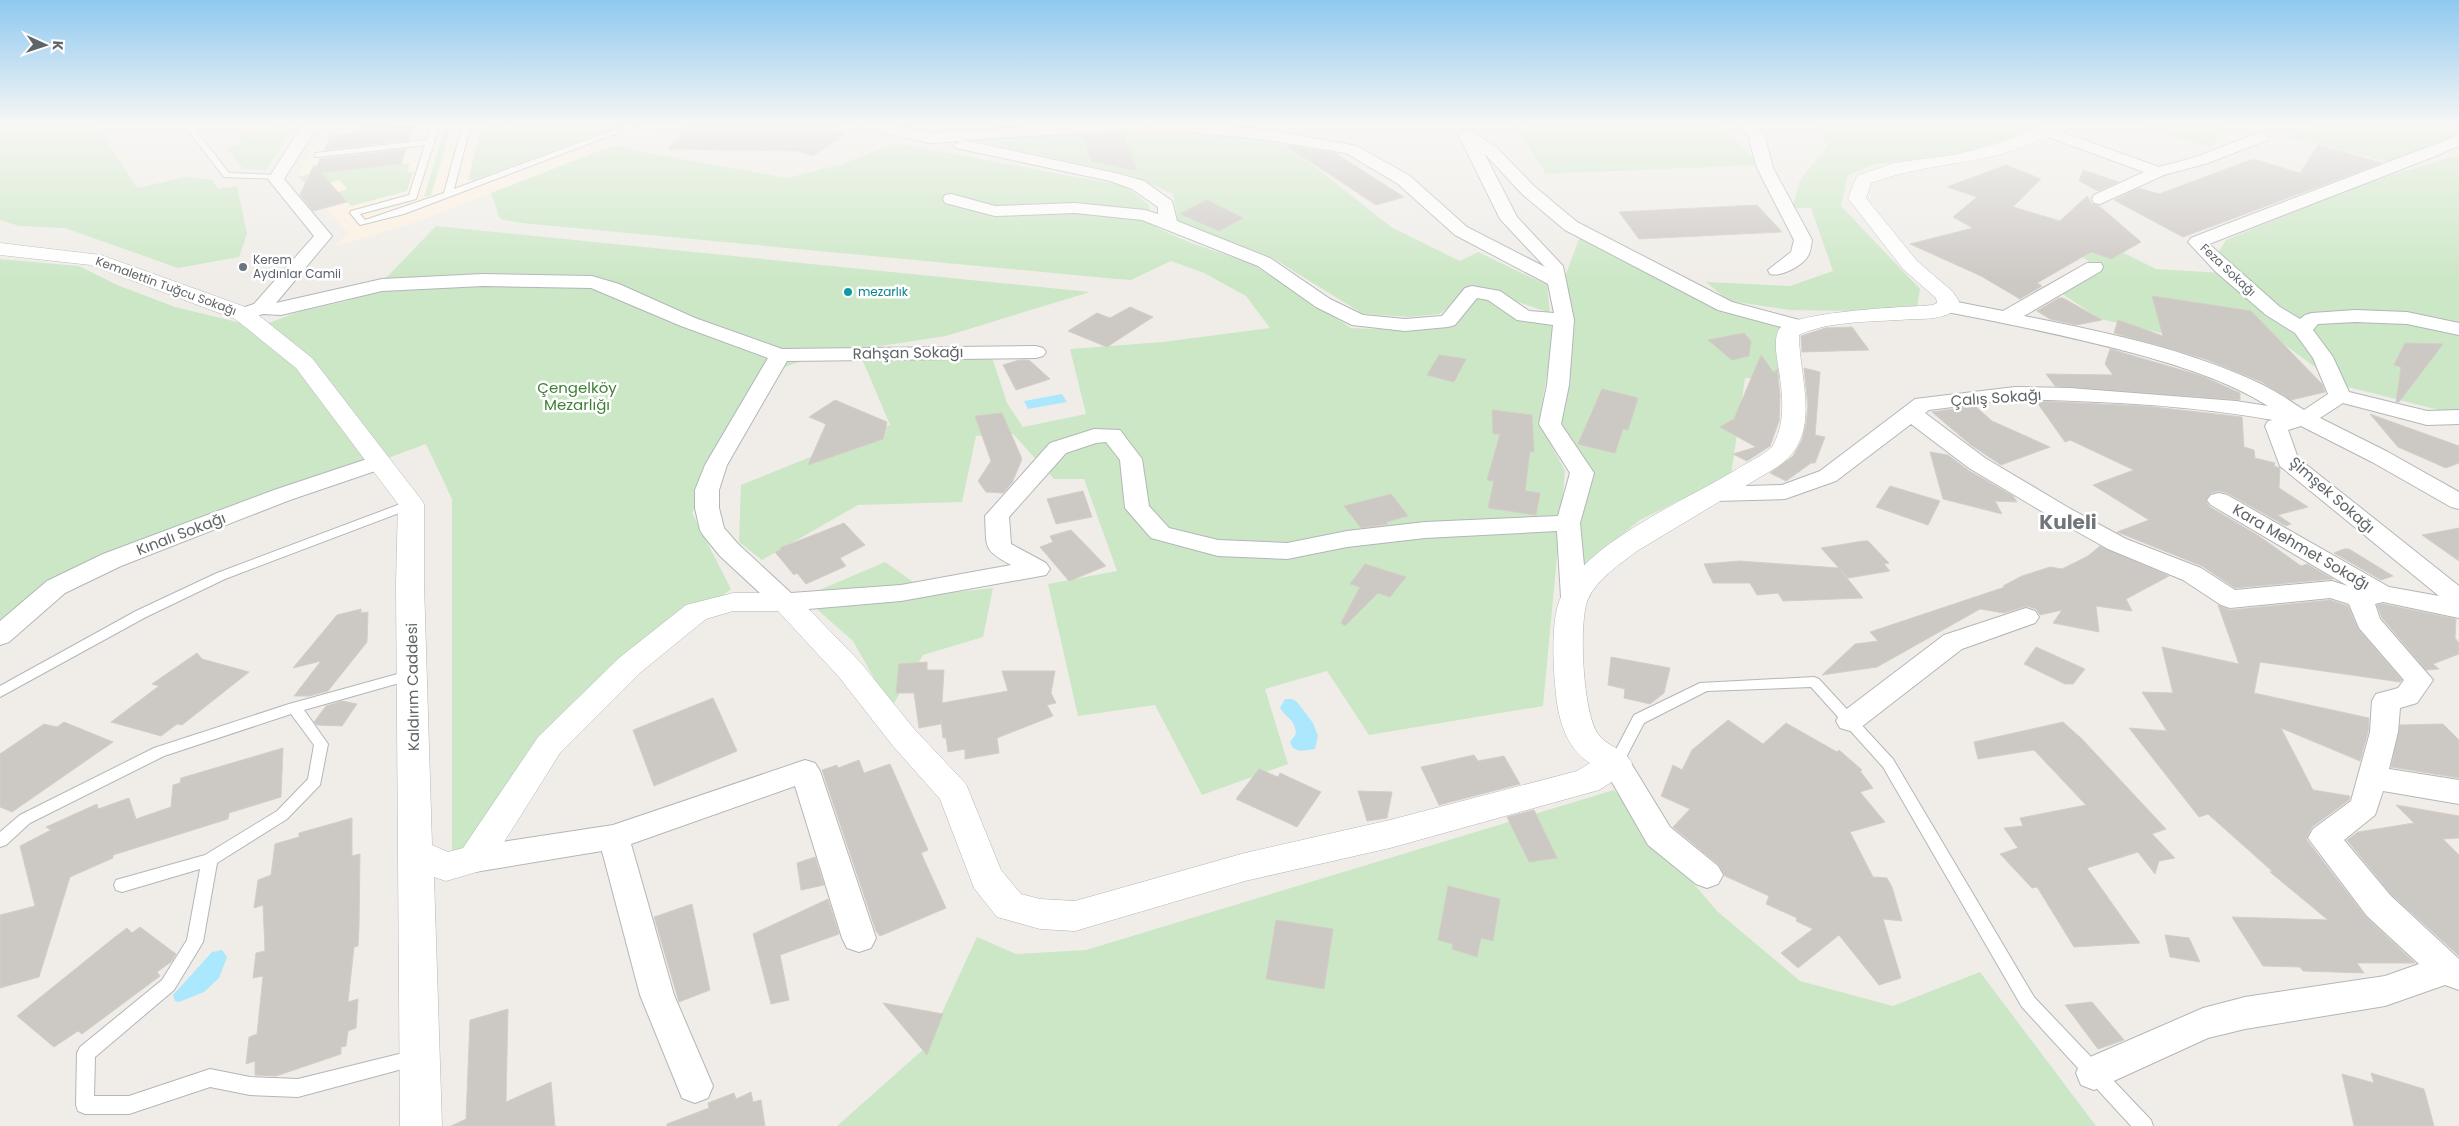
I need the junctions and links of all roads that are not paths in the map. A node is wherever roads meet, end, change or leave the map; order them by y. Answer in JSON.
{"nodes":[{"id":1,"x":266,"y":177,"type":"edge"},
{"id":2,"x":278,"y":177,"type":"joint"},
{"id":3,"x":419,"y":177,"type":"edge"},
{"id":4,"x":453,"y":177,"type":"edge"},
{"id":5,"x":497,"y":177,"type":"edge"},
{"id":6,"x":1111,"y":177,"type":"edge"},
{"id":7,"x":1398,"y":177,"type":"edge"},
{"id":8,"x":1485,"y":177,"type":"edge"},
{"id":9,"x":1515,"y":177,"type":"edge"},
{"id":10,"x":1770,"y":177,"type":"edge"},
{"id":11,"x":1872,"y":177,"type":"edge"},
{"id":12,"x":2148,"y":177,"type":"edge"},
{"id":13,"x":2371,"y":177,"type":"edge"},
{"id":14,"x":448,"y":195,"type":"junction"},
{"id":15,"x":951,"y":199,"type":"dead end"},
{"id":16,"x":2100,"y":199,"type":"dead end"},
{"id":17,"x":1168,"y":222,"type":"junction"},
{"id":18,"x":0,"y":249,"type":"edge"},
{"id":19,"x":2094,"y":266,"type":"dead end"},
{"id":20,"x":1777,"y":270,"type":"dead end"},
{"id":21,"x":1557,"y":281,"type":"junction"},
{"id":22,"x":1947,"y":306,"type":"junction"},
{"id":23,"x":252,"y":311,"type":"junction"},
{"id":24,"x":2006,"y":318,"type":"junction"},
{"id":25,"x":1564,"y":320,"type":"junction"},
{"id":26,"x":1800,"y":326,"type":"junction"},
{"id":27,"x":2302,"y":329,"type":"junction"},
{"id":28,"x":2459,"y":329,"type":"edge"},
{"id":29,"x":1036,"y":352,"type":"dead end"},
{"id":30,"x":780,"y":355,"type":"junction"},
{"id":31,"x":2340,"y":396,"type":"junction"},
{"id":32,"x":1911,"y":413,"type":"junction"},
{"id":33,"x":2459,"y":417,"type":"edge"},
{"id":34,"x":2304,"y":418,"type":"junction"},
{"id":35,"x":379,"y":462,"type":"junction"},
{"id":36,"x":1715,"y":494,"type":"junction"},
{"id":37,"x":2455,"y":498,"type":"edge"},
{"id":38,"x":2219,"y":500,"type":"dead end"},
{"id":39,"x":412,"y":504,"type":"junction"},
{"id":40,"x":1568,"y":523,"type":"junction"},
{"id":41,"x":1574,"y":597,"type":"junction"},
{"id":42,"x":2372,"y":597,"type":"junction"},
{"id":43,"x":2459,"y":599,"type":"edge"},
{"id":44,"x":785,"y":602,"type":"junction"},
{"id":45,"x":2459,"y":609,"type":"edge"},
{"id":46,"x":2026,"y":617,"type":"dead end"},
{"id":47,"x":0,"y":636,"type":"edge"},
{"id":48,"x":412,"y":675,"type":"junction"},
{"id":49,"x":0,"y":692,"type":"edge"},
{"id":50,"x":294,"y":708,"type":"junction"},
{"id":51,"x":1850,"y":720,"type":"junction"},
{"id":52,"x":1616,"y":763,"type":"junction"},
{"id":53,"x":2372,"y":777,"type":"junction"},
{"id":54,"x":2459,"y":792,"type":"edge"},
{"id":55,"x":614,"y":837,"type":"junction"},
{"id":56,"x":0,"y":841,"type":"edge"},
{"id":57,"x":416,"y":854,"type":"junction"},
{"id":58,"x":475,"y":859,"type":"junction"},
{"id":59,"x":210,"y":860,"type":"junction"},
{"id":60,"x":1708,"y":875,"type":"dead end"},
{"id":61,"x":122,"y":885,"type":"dead end"},
{"id":62,"x":859,"y":938,"type":"dead end"},
{"id":63,"x":2453,"y":972,"type":"edge"},
{"id":64,"x":419,"y":1057,"type":"junction"},
{"id":65,"x":2094,"y":1073,"type":"junction"},
{"id":66,"x":696,"y":1086,"type":"dead end"},
{"id":67,"x":421,"y":1126,"type":"edge"},
{"id":68,"x":2144,"y":1126,"type":"edge"}],
"edges":[{"from":1,"to":2,"type":"lane"},
{"from":2,"to":23,"type":"street"},
{"from":3,"to":14,"type":"lane"},
{"from":4,"to":14,"type":"lane"},
{"from":5,"to":14,"type":"lane"},
{"from":6,"to":17,"type":"street"},
{"from":7,"to":21,"type":"street"},
{"from":8,"to":21,"type":"street"},
{"from":9,"to":26,"type":"street"},
{"from":10,"to":20,"type":"street"},
{"from":11,"to":22,"type":"street"},
{"from":12,"to":16,"type":"street"},
{"from":13,"to":27,"type":"street","name":"Feza Sokağı"},
{"from":15,"to":17,"type":"street"},
{"from":17,"to":25,"type":"street"},
{"from":18,"to":23,"type":"street","name":"Kemalettin Tuğcu Sokağı"},
{"from":19,"to":24,"type":"street"},
{"from":21,"to":25,"type":"street"},
{"from":22,"to":24,"type":"street"},
{"from":22,"to":26,"type":"street"},
{"from":23,"to":30,"type":"street"},
{"from":23,"to":35,"type":"street"},
{"from":24,"to":34,"type":"street"},
{"from":25,"to":40,"type":"street"},
{"from":26,"to":36,"type":"street"},
{"from":27,"to":28,"type":"street"},
{"from":27,"to":31,"type":"street","name":"Feza Sokağı"},
{"from":29,"to":30,"type":"street","name":"Rahşan Sokağı"},
{"from":30,"to":44,"type":"street"},
{"from":31,"to":33,"type":"street"},
{"from":31,"to":34,"type":"street","name":"Şimşek Sokağı"},
{"from":32,"to":34,"type":"street","name":"Çalış Sokağı"},
{"from":32,"to":36,"type":"street","name":"Çalış Sokağı"},
{"from":32,"to":42,"type":"street"},
{"from":34,"to":37,"type":"street"},
{"from":34,"to":43,"type":"street","name":"Şimşek Sokağı"},
{"from":35,"to":39,"type":"street"},
{"from":35,"to":47,"type":"street","name":"Kınalı Sokağı"},
{"from":36,"to":41,"type":"street"},
{"from":38,"to":42,"type":"street","name":"Kara Mehmet Sokağı"},
{"from":39,"to":48,"type":"street","name":"Kaldırım Caddesi"},
{"from":39,"to":49,"type":"lane"},
{"from":40,"to":41,"type":"street"},
{"from":40,"to":44,"type":"street"},
{"from":41,"to":52,"type":"street"},
{"from":42,"to":45,"type":"street"},
{"from":42,"to":53,"type":"street"},
{"from":44,"to":52,"type":"street"},
{"from":44,"to":58,"type":"street"},
{"from":46,"to":51,"type":"street"},
{"from":48,"to":50,"type":"lane"},
{"from":48,"to":57,"type":"street","name":"Kaldırım Caddesi"},
{"from":50,"to":56,"type":"lane"},
{"from":50,"to":59,"type":"lane"},
{"from":51,"to":52,"type":"lane"},
{"from":51,"to":65,"type":"lane"},
{"from":52,"to":60,"type":"street"},
{"from":53,"to":54,"type":"street"},
{"from":53,"to":63,"type":"street"},
{"from":55,"to":58,"type":"street"},
{"from":55,"to":62,"type":"street"},
{"from":55,"to":66,"type":"street"},
{"from":57,"to":58,"type":"street"},
{"from":57,"to":64,"type":"street","name":"Kaldırım Caddesi"},
{"from":59,"to":61,"type":"lane"},
{"from":59,"to":64,"type":"lane"},
{"from":63,"to":65,"type":"street"},
{"from":64,"to":67,"type":"street","name":"Kaldırım Caddesi"},
{"from":65,"to":68,"type":"lane"}]}
